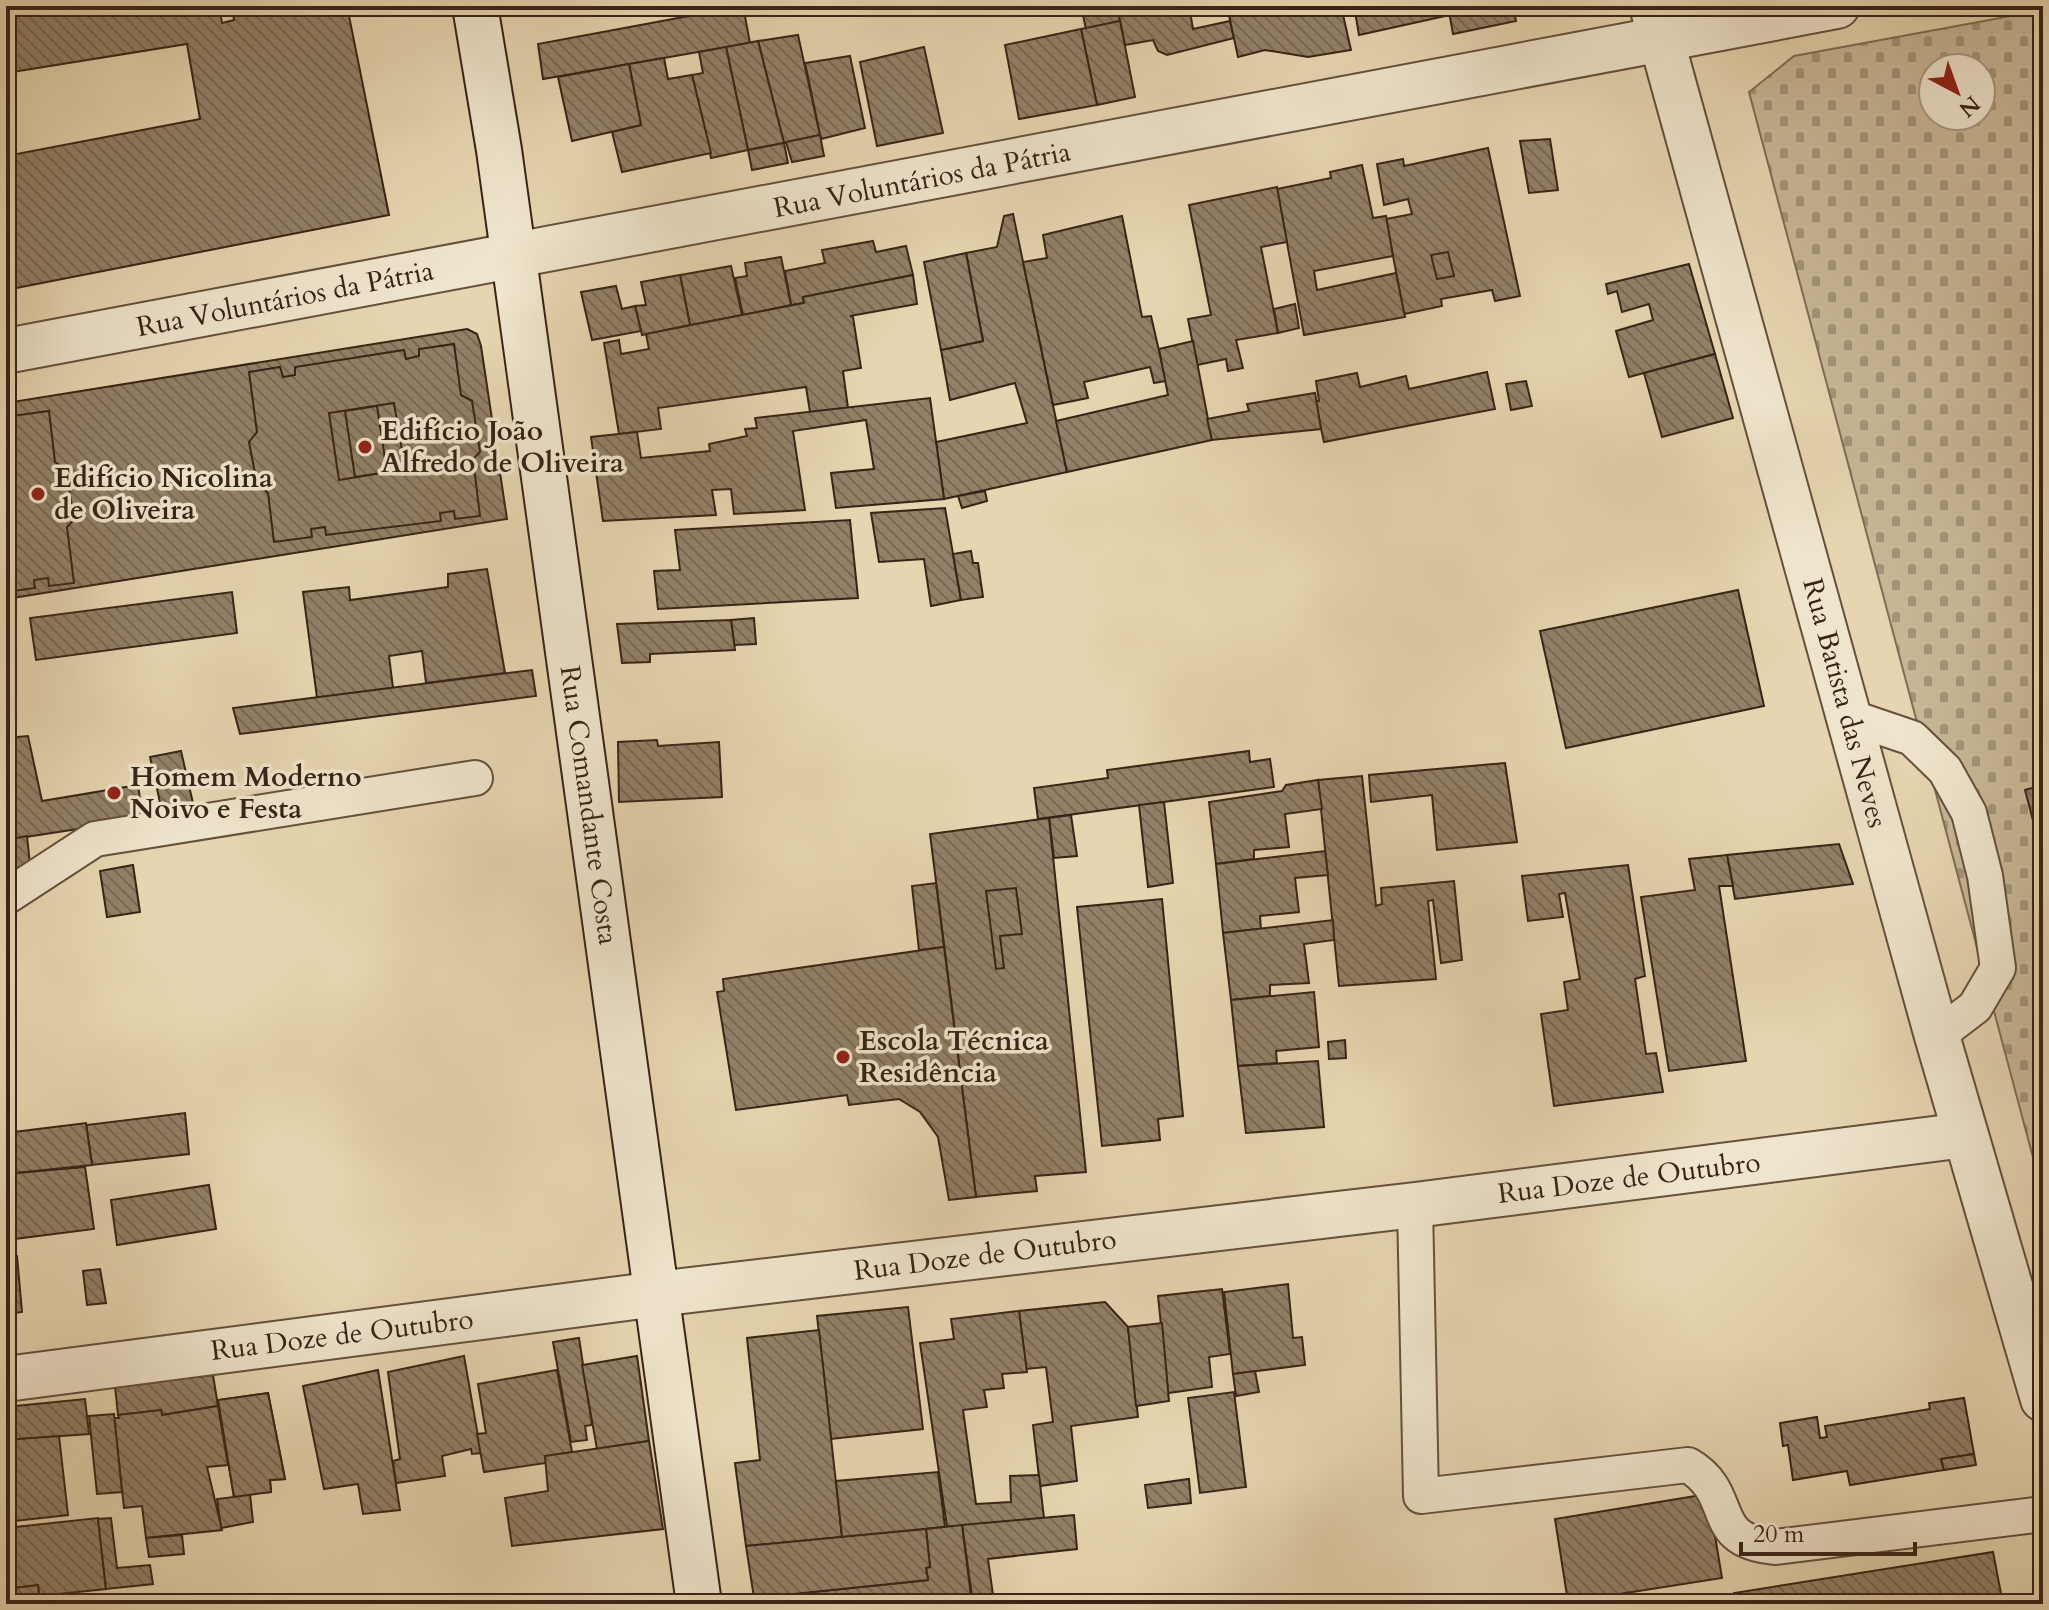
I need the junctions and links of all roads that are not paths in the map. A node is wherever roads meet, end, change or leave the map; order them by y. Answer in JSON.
{"nodes":[{"id":1,"x":475,"y":6,"type":"edge"},
{"id":2,"x":1837,"y":6,"type":"edge"},
{"id":3,"x":1656,"y":24,"type":"edge"},
{"id":4,"x":512,"y":256,"type":"junction"},
{"id":5,"x":6,"y":351,"type":"edge"},
{"id":6,"x":1850,"y":717,"type":"junction"},
{"id":7,"x":475,"y":778,"type":"dead end"},
{"id":8,"x":6,"y":897,"type":"edge"},
{"id":9,"x":1937,"y":1036,"type":"junction"},
{"id":10,"x":1965,"y":1135,"type":"junction"},
{"id":11,"x":1415,"y":1205,"type":"junction"},
{"id":12,"x":657,"y":1294,"type":"junction"},
{"id":13,"x":6,"y":1379,"type":"edge"},
{"id":14,"x":2043,"y":1399,"type":"edge"},
{"id":15,"x":2043,"y":1514,"type":"edge"},
{"id":16,"x":699,"y":1604,"type":"edge"}],
"edges":[{"from":1,"to":4,"type":"street","name":"Rua Comandante Costa"},
{"from":2,"to":3,"type":"street","name":"Rua Voluntários da Pátria"},
{"from":3,"to":4,"type":"street","name":"Rua Voluntários da Pátria"},
{"from":3,"to":6,"type":"street","name":"Rua Batista das Neves"},
{"from":4,"to":5,"type":"street","name":"Rua Voluntários da Pátria"},
{"from":4,"to":12,"type":"street","name":"Rua Comandante Costa"},
{"from":6,"to":9,"type":"street","name":"Rua Batista das Neves"},
{"from":6,"to":9,"type":"lane"},
{"from":7,"to":8,"type":"lane"},
{"from":9,"to":10,"type":"street","name":"Rua Batista das Neves"},
{"from":10,"to":11,"type":"street","name":"Rua Doze de Outubro"},
{"from":10,"to":14,"type":"street","name":"Rua Batista das Neves"},
{"from":11,"to":12,"type":"street","name":"Rua Doze de Outubro"},
{"from":11,"to":15,"type":"lane"},
{"from":12,"to":13,"type":"street","name":"Rua Doze de Outubro"},
{"from":12,"to":16,"type":"street","name":"Rua Comandante Costa"}]}
